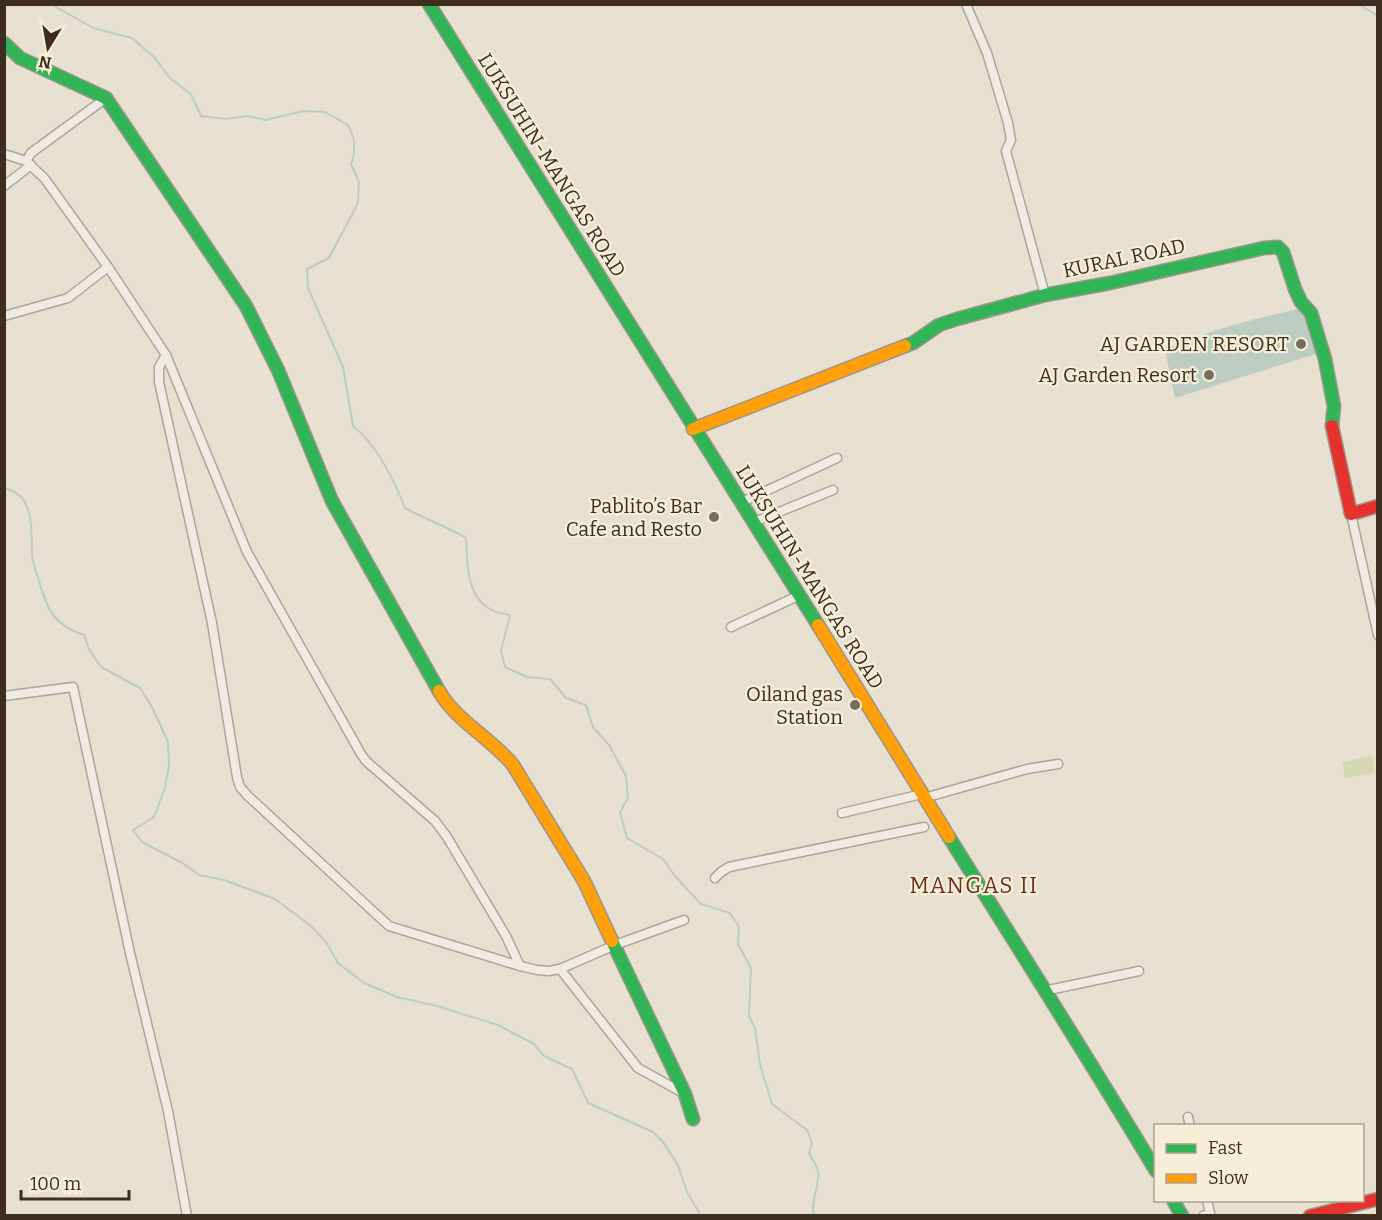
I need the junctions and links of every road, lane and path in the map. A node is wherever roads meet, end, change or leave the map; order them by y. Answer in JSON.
{"nodes":[{"id":1,"x":429,"y":4,"type":"edge"},
{"id":2,"x":966,"y":4,"type":"edge"},
{"id":3,"x":4,"y":43,"type":"edge"},
{"id":4,"x":106,"y":98,"type":"junction"},
{"id":5,"x":4,"y":153,"type":"edge"},
{"id":6,"x":28,"y":163,"type":"junction"},
{"id":7,"x":4,"y":186,"type":"edge"},
{"id":8,"x":108,"y":267,"type":"junction"},
{"id":9,"x":1045,"y":295,"type":"junction"},
{"id":10,"x":4,"y":316,"type":"edge"},
{"id":11,"x":166,"y":355,"type":"junction"},
{"id":12,"x":693,"y":429,"type":"junction"},
{"id":13,"x":837,"y":458,"type":"dead end"},
{"id":14,"x":832,"y":490,"type":"dead end"},
{"id":15,"x":740,"y":503,"type":"junction"},
{"id":16,"x":1377,"y":506,"type":"edge"},
{"id":17,"x":1351,"y":514,"type":"junction"},
{"id":18,"x":752,"y":523,"type":"junction"},
{"id":19,"x":800,"y":595,"type":"junction"},
{"id":20,"x":1374,"y":605,"type":"edge"},
{"id":21,"x":731,"y":627,"type":"dead end"},
{"id":22,"x":1377,"y":635,"type":"edge"},
{"id":23,"x":4,"y":696,"type":"edge"},
{"id":24,"x":1058,"y":764,"type":"dead end"},
{"id":25,"x":923,"y":796,"type":"junction"},
{"id":26,"x":842,"y":813,"type":"dead end"},
{"id":27,"x":941,"y":824,"type":"junction"},
{"id":28,"x":716,"y":878,"type":"dead end"},
{"id":29,"x":684,"y":920,"type":"dead end"},
{"id":30,"x":615,"y":945,"type":"junction"},
{"id":31,"x":520,"y":966,"type":"junction"},
{"id":32,"x":560,"y":969,"type":"junction"},
{"id":33,"x":1139,"y":971,"type":"dead end"},
{"id":34,"x":1044,"y":991,"type":"junction"},
{"id":35,"x":685,"y":1094,"type":"junction"},
{"id":36,"x":693,"y":1119,"type":"dead end"},
{"id":37,"x":1154,"y":1169,"type":"edge"},
{"id":38,"x":1377,"y":1199,"type":"edge"},
{"id":39,"x":1174,"y":1202,"type":"edge"},
{"id":40,"x":1207,"y":1202,"type":"edge"},
{"id":41,"x":187,"y":1215,"type":"edge"},
{"id":42,"x":1182,"y":1215,"type":"edge"},
{"id":43,"x":1203,"y":1215,"type":"edge"},
{"id":44,"x":1310,"y":1215,"type":"edge"}],
"edges":[{"from":1,"to":12,"type":"street","name":"LUKSUHIN-MANGAS ROAD"},
{"from":2,"to":9,"type":"street"},
{"from":3,"to":4,"type":"street"},
{"from":4,"to":6,"type":"street"},
{"from":4,"to":30,"type":"street"},
{"from":5,"to":6,"type":"street"},
{"from":6,"to":7,"type":"street"},
{"from":6,"to":8,"type":"street"},
{"from":8,"to":10,"type":"street"},
{"from":8,"to":11,"type":"street"},
{"from":9,"to":12,"type":"street","name":"KURAL ROAD"},
{"from":9,"to":17,"type":"street","name":"KURAL ROAD"},
{"from":11,"to":31,"type":"street"},
{"from":11,"to":31,"type":"street"},
{"from":12,"to":15,"type":"street","name":"LUKSUHIN-MANGAS ROAD"},
{"from":13,"to":15,"type":"street"},
{"from":14,"to":18,"type":"street"},
{"from":15,"to":18,"type":"street","name":"LUKSUHIN-MANGAS ROAD"},
{"from":16,"to":17,"type":"street"},
{"from":17,"to":20,"type":"street"},
{"from":18,"to":19,"type":"street","name":"LUKSUHIN-MANGAS ROAD"},
{"from":19,"to":21,"type":"street"},
{"from":19,"to":25,"type":"street","name":"LUKSUHIN-MANGAS ROAD"},
{"from":20,"to":22,"type":"street"},
{"from":23,"to":41,"type":"street"},
{"from":24,"to":25,"type":"street"},
{"from":25,"to":26,"type":"street"},
{"from":25,"to":27,"type":"street","name":"LUKSUHIN-MANGAS ROAD"},
{"from":27,"to":28,"type":"street"},
{"from":27,"to":34,"type":"street","name":"LUKSUHIN-MANGAS ROAD"},
{"from":29,"to":30,"type":"street"},
{"from":30,"to":32,"type":"street"},
{"from":30,"to":35,"type":"street"},
{"from":31,"to":32,"type":"street"},
{"from":32,"to":35,"type":"street"},
{"from":33,"to":34,"type":"street"},
{"from":34,"to":37,"type":"street","name":"LUKSUHIN-MANGAS ROAD"},
{"from":35,"to":36,"type":"street"},
{"from":38,"to":44,"type":"street"},
{"from":39,"to":42,"type":"street"},
{"from":40,"to":43,"type":"street"}]}
